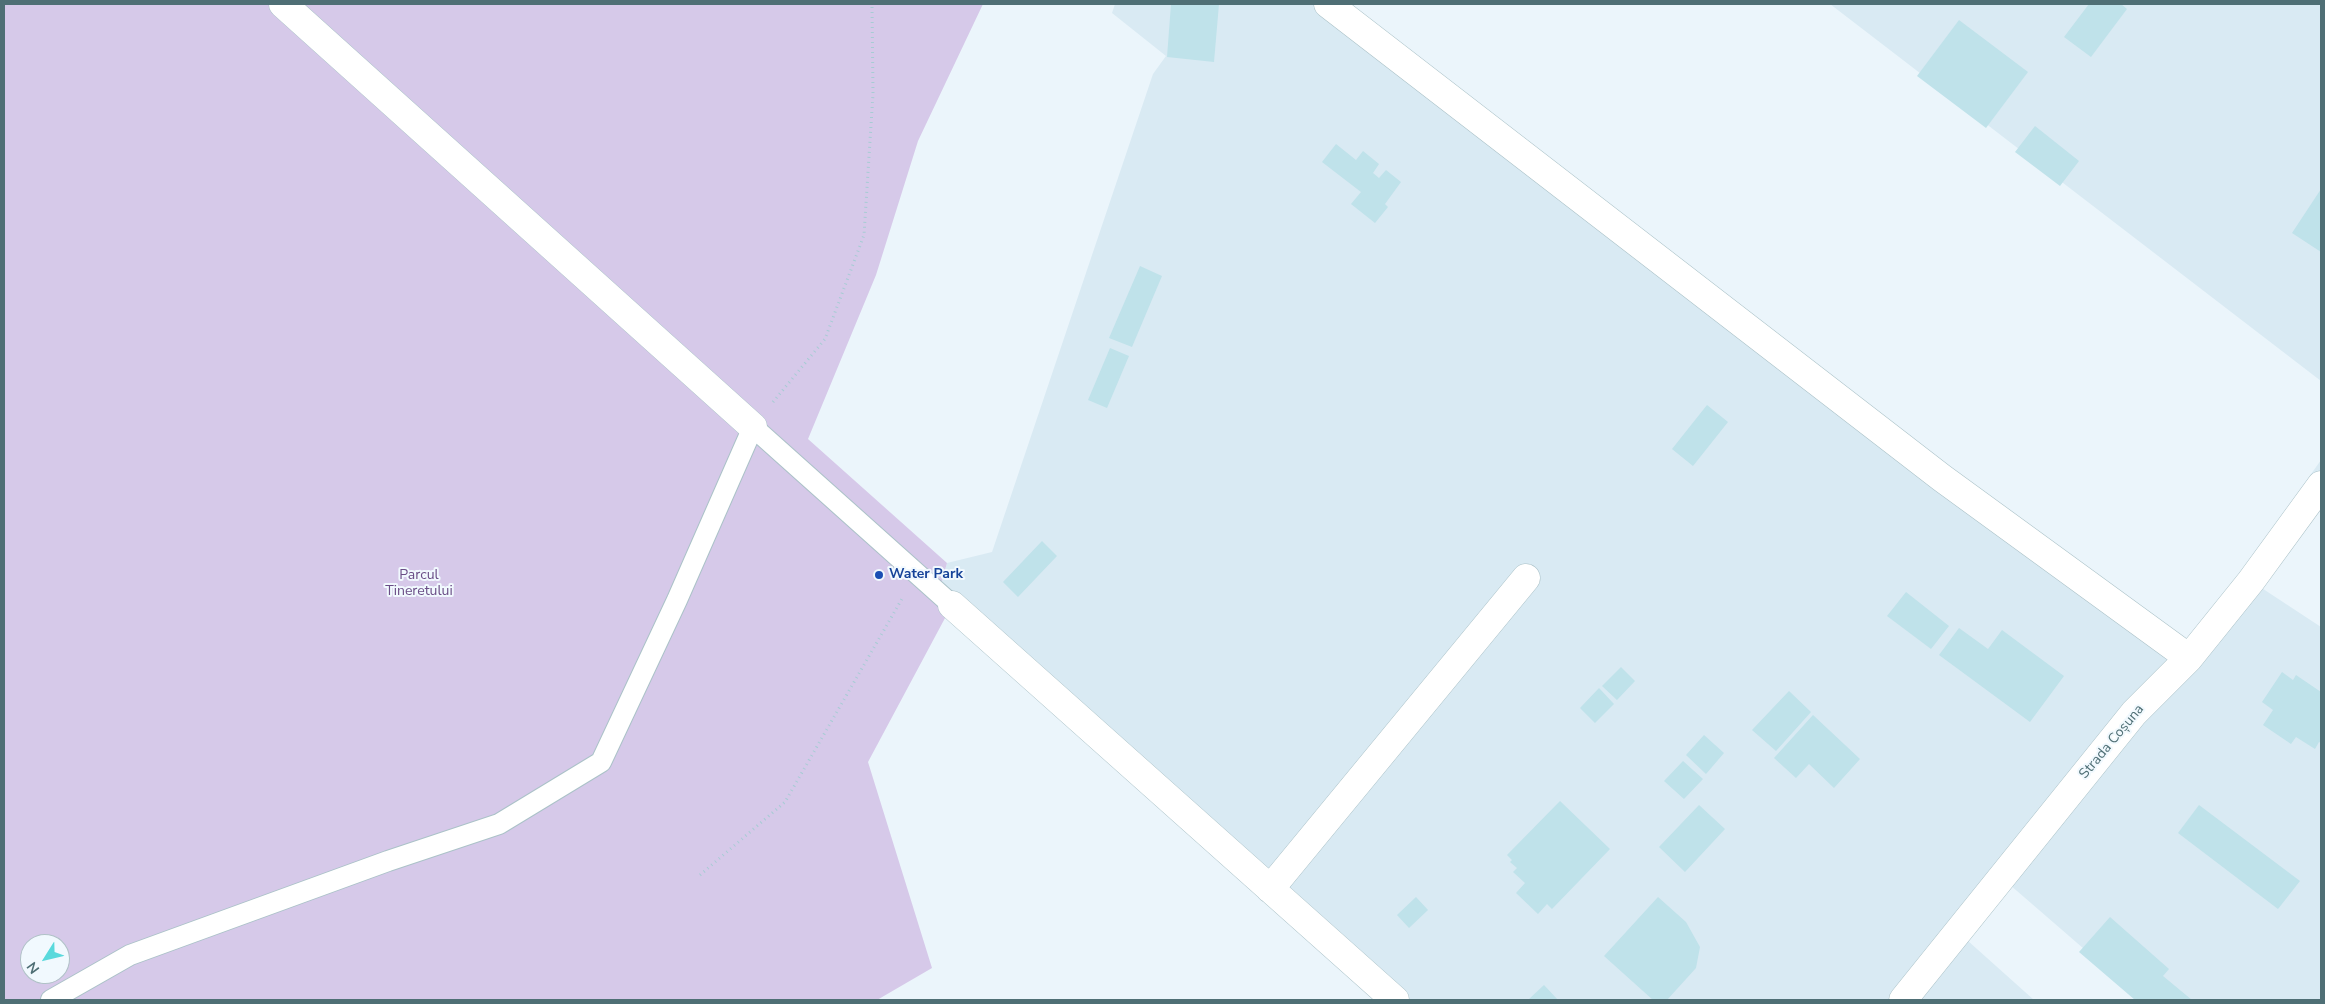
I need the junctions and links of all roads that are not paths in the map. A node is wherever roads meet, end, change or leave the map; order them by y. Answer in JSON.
{"nodes":[{"id":1,"x":283,"y":4,"type":"edge"},
{"id":2,"x":1328,"y":4,"type":"edge"},
{"id":3,"x":753,"y":426,"type":"junction"},
{"id":4,"x":2321,"y":485,"type":"edge"},
{"id":5,"x":1526,"y":578,"type":"dead end"},
{"id":6,"x":952,"y":605,"type":"joint"},
{"id":7,"x":2189,"y":658,"type":"junction"},
{"id":8,"x":1270,"y":889,"type":"junction"},
{"id":9,"x":50,"y":1000,"type":"edge"},
{"id":10,"x":1395,"y":1000,"type":"edge"},
{"id":11,"x":1903,"y":1000,"type":"edge"}],
"edges":[{"from":1,"to":3,"type":"street"},
{"from":2,"to":7,"type":"street"},
{"from":3,"to":6,"type":"lane"},
{"from":3,"to":9,"type":"lane"},
{"from":4,"to":7,"type":"street","name":"Strada Coșuna"},
{"from":5,"to":8,"type":"street"},
{"from":6,"to":8,"type":"street"},
{"from":7,"to":11,"type":"street","name":"Strada Coșuna"},
{"from":8,"to":10,"type":"street"}]}
